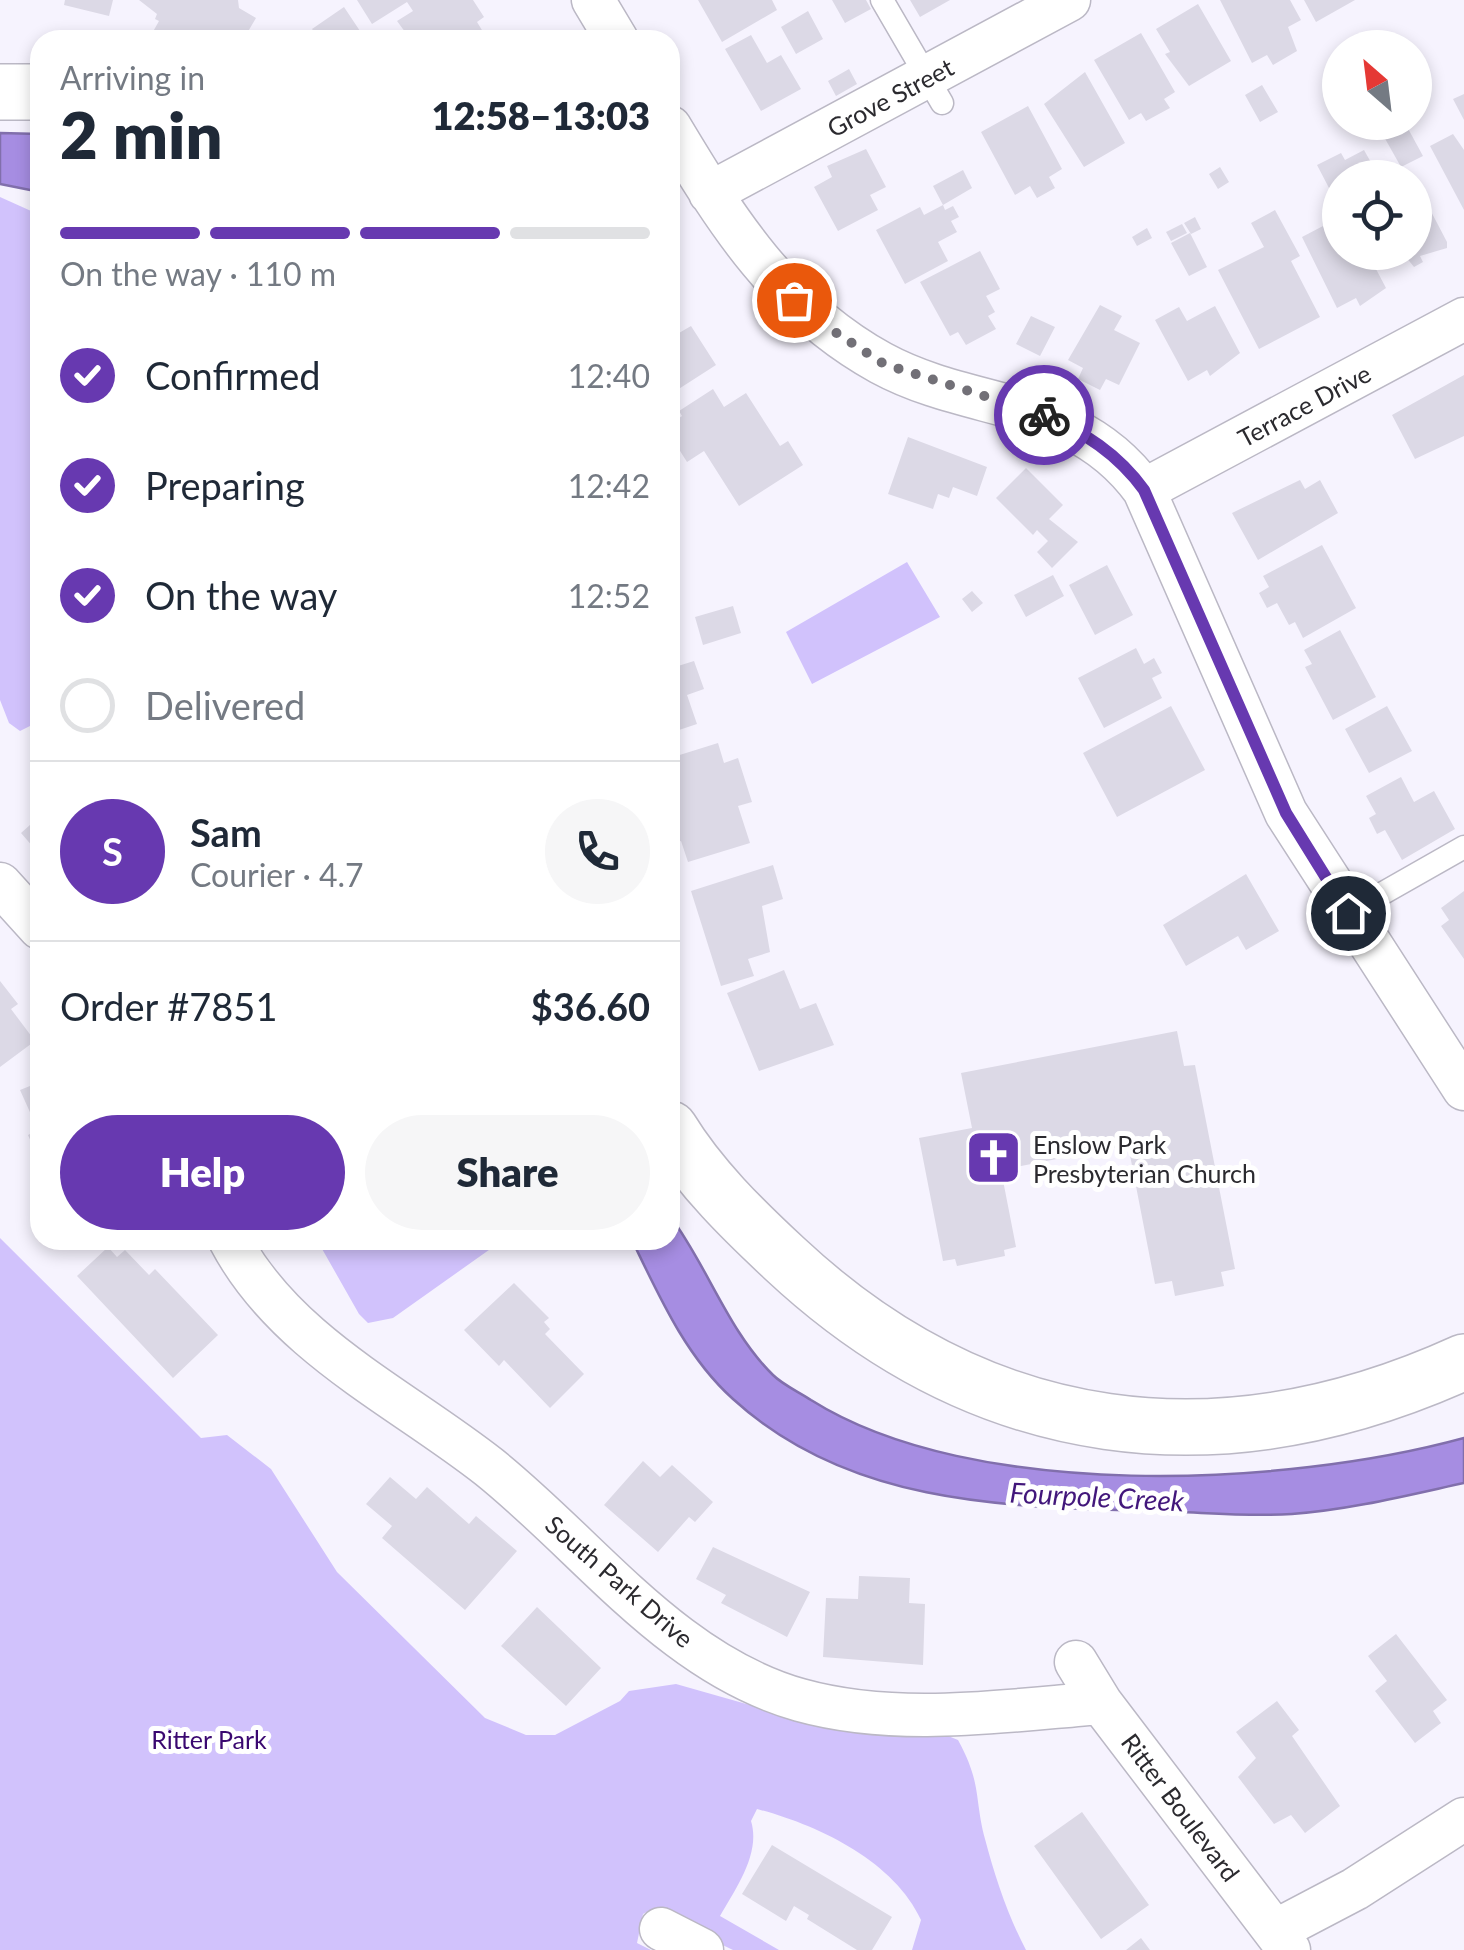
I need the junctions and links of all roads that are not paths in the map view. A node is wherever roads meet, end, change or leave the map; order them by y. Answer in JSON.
{"nodes":[{"id":1,"x":593,"y":0,"type":"edge"},
{"id":2,"x":882,"y":0,"type":"edge"},
{"id":3,"x":1069,"y":0,"type":"edge"},
{"id":4,"x":611,"y":30,"type":"edge"},
{"id":5,"x":934,"y":90,"type":"junction"},
{"id":6,"x":0,"y":92,"type":"edge"},
{"id":7,"x":30,"y":92,"type":"edge"},
{"id":8,"x":680,"y":144,"type":"edge"},
{"id":9,"x":710,"y":193,"type":"junction"},
{"id":10,"x":1464,"y":319,"type":"edge"},
{"id":11,"x":1144,"y":490,"type":"junction"},
{"id":12,"x":1464,"y":847,"type":"edge"},
{"id":13,"x":0,"y":884,"type":"edge"},
{"id":14,"x":1348,"y":913,"type":"junction"},
{"id":15,"x":30,"y":917,"type":"edge"},
{"id":16,"x":1464,"y":1089,"type":"edge"},
{"id":17,"x":680,"y":1142,"type":"edge"},
{"id":18,"x":237,"y":1250,"type":"edge"},
{"id":19,"x":1464,"y":1362,"type":"edge"},
{"id":20,"x":1076,"y":1662,"type":"dead end"},
{"id":21,"x":1101,"y":1702,"type":"junction"},
{"id":22,"x":1464,"y":1819,"type":"edge"},
{"id":23,"x":661,"y":1929,"type":"dead end"},
{"id":24,"x":1282,"y":1940,"type":"edge"},
{"id":25,"x":702,"y":1950,"type":"edge"}],
"edges":[{"from":1,"to":4,"type":"street"},
{"from":2,"to":5,"type":"lane"},
{"from":3,"to":5,"type":"street","name":"Grove Street"},
{"from":5,"to":9,"type":"street","name":"Grove Street"},
{"from":6,"to":7,"type":"street"},
{"from":8,"to":9,"type":"street"},
{"from":9,"to":11,"type":"street"},
{"from":10,"to":11,"type":"street","name":"Terrace Drive"},
{"from":11,"to":14,"type":"street"},
{"from":12,"to":14,"type":"lane"},
{"from":13,"to":15,"type":"street"},
{"from":14,"to":16,"type":"street"},
{"from":17,"to":19,"type":"street"},
{"from":18,"to":21,"type":"street","name":"South Park Drive"},
{"from":20,"to":21,"type":"street","name":"Ritter Boulevard"},
{"from":21,"to":24,"type":"street","name":"Ritter Boulevard"},
{"from":22,"to":24,"type":"street"},
{"from":23,"to":25,"type":"street"}]}
